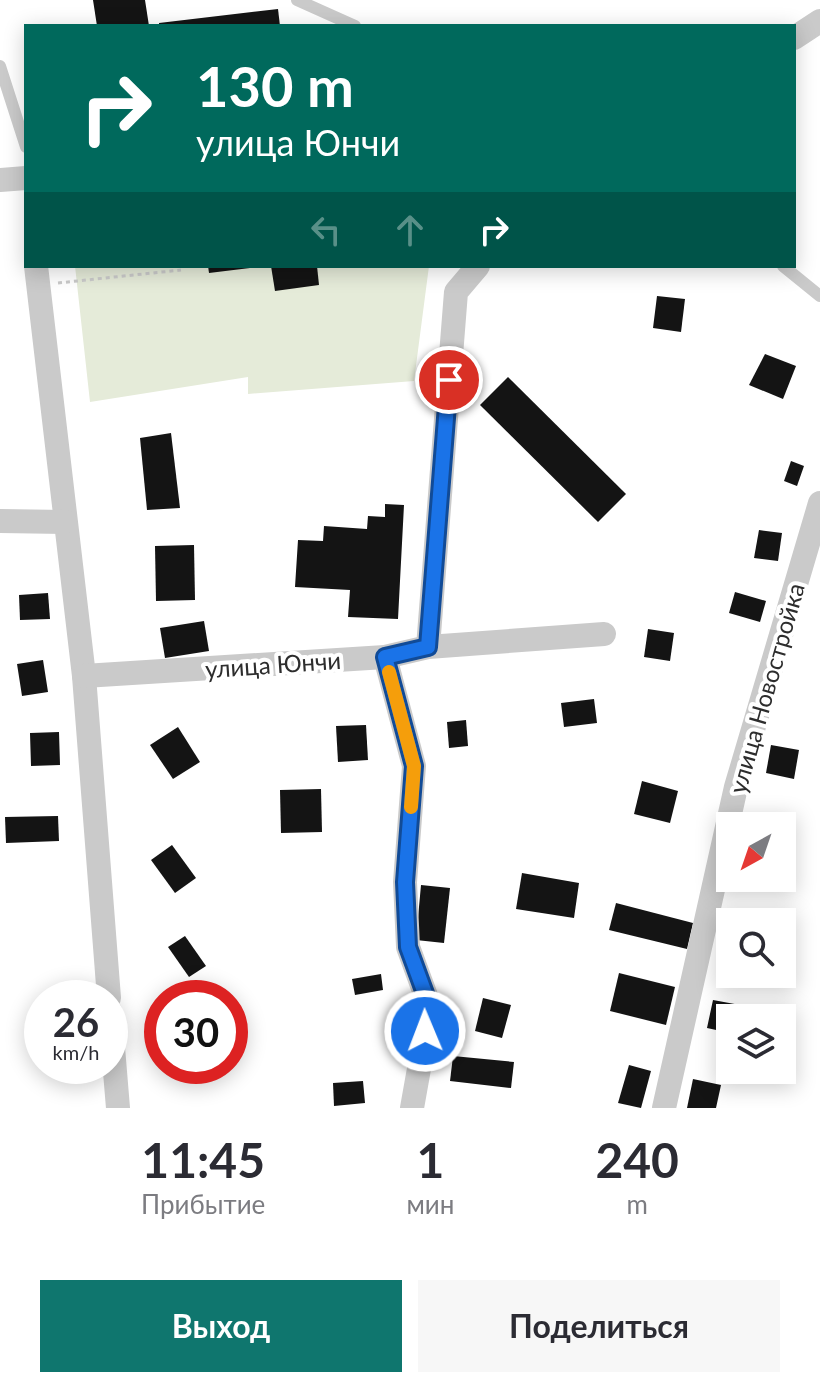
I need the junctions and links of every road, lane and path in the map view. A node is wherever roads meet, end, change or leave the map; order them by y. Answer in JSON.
{"nodes":[{"id":1,"x":297,"y":0,"type":"edge"},
{"id":2,"x":820,"y":21,"type":"edge"},
{"id":3,"x":351,"y":24,"type":"edge"},
{"id":4,"x":796,"y":37,"type":"edge"},
{"id":5,"x":0,"y":66,"type":"edge"},
{"id":6,"x":24,"y":141,"type":"edge"},
{"id":7,"x":24,"y":178,"type":"edge"},
{"id":8,"x":0,"y":180,"type":"edge"},
{"id":9,"x":462,"y":268,"type":"edge"},
{"id":10,"x":476,"y":268,"type":"edge"},
{"id":11,"x":785,"y":268,"type":"edge"},
{"id":12,"x":181,"y":270,"type":"dead end"},
{"id":13,"x":36,"y":275,"type":"edge"},
{"id":14,"x":456,"y":292,"type":"junction"},
{"id":15,"x":820,"y":296,"type":"edge"},
{"id":16,"x":820,"y":503,"type":"edge"},
{"id":17,"x":0,"y":521,"type":"edge"},
{"id":18,"x":65,"y":522,"type":"junction"},
{"id":19,"x":604,"y":634,"type":"dead end"},
{"id":20,"x":428,"y":647,"type":"junction"},
{"id":21,"x":385,"y":657,"type":"junction"},
{"id":22,"x":84,"y":676,"type":"junction"},
{"id":23,"x":108,"y":980,"type":"edge"},
{"id":24,"x":116,"y":1084,"type":"edge"},
{"id":25,"x":118,"y":1108,"type":"edge"},
{"id":26,"x":412,"y":1108,"type":"edge"},
{"id":27,"x":664,"y":1108,"type":"edge"}],
"edges":[{"from":1,"to":3,"type":"lane"},
{"from":2,"to":4,"type":"street"},
{"from":5,"to":6,"type":"lane"},
{"from":7,"to":8,"type":"street"},
{"from":9,"to":14,"type":"lane"},
{"from":10,"to":14,"type":"street"},
{"from":11,"to":15,"type":"lane"},
{"from":12,"to":13,"type":"path"},
{"from":13,"to":18,"type":"street"},
{"from":14,"to":20,"type":"street"},
{"from":16,"to":27,"type":"street","name":"улица Новостройка"},
{"from":17,"to":18,"type":"street"},
{"from":18,"to":22,"type":"street"},
{"from":19,"to":20,"type":"street","name":"улица Юнчи"},
{"from":20,"to":21,"type":"street","name":"улица Юнчи"},
{"from":21,"to":22,"type":"street","name":"улица Юнчи"},
{"from":21,"to":26,"type":"street"},
{"from":22,"to":23,"type":"street"},
{"from":24,"to":25,"type":"street"}]}
